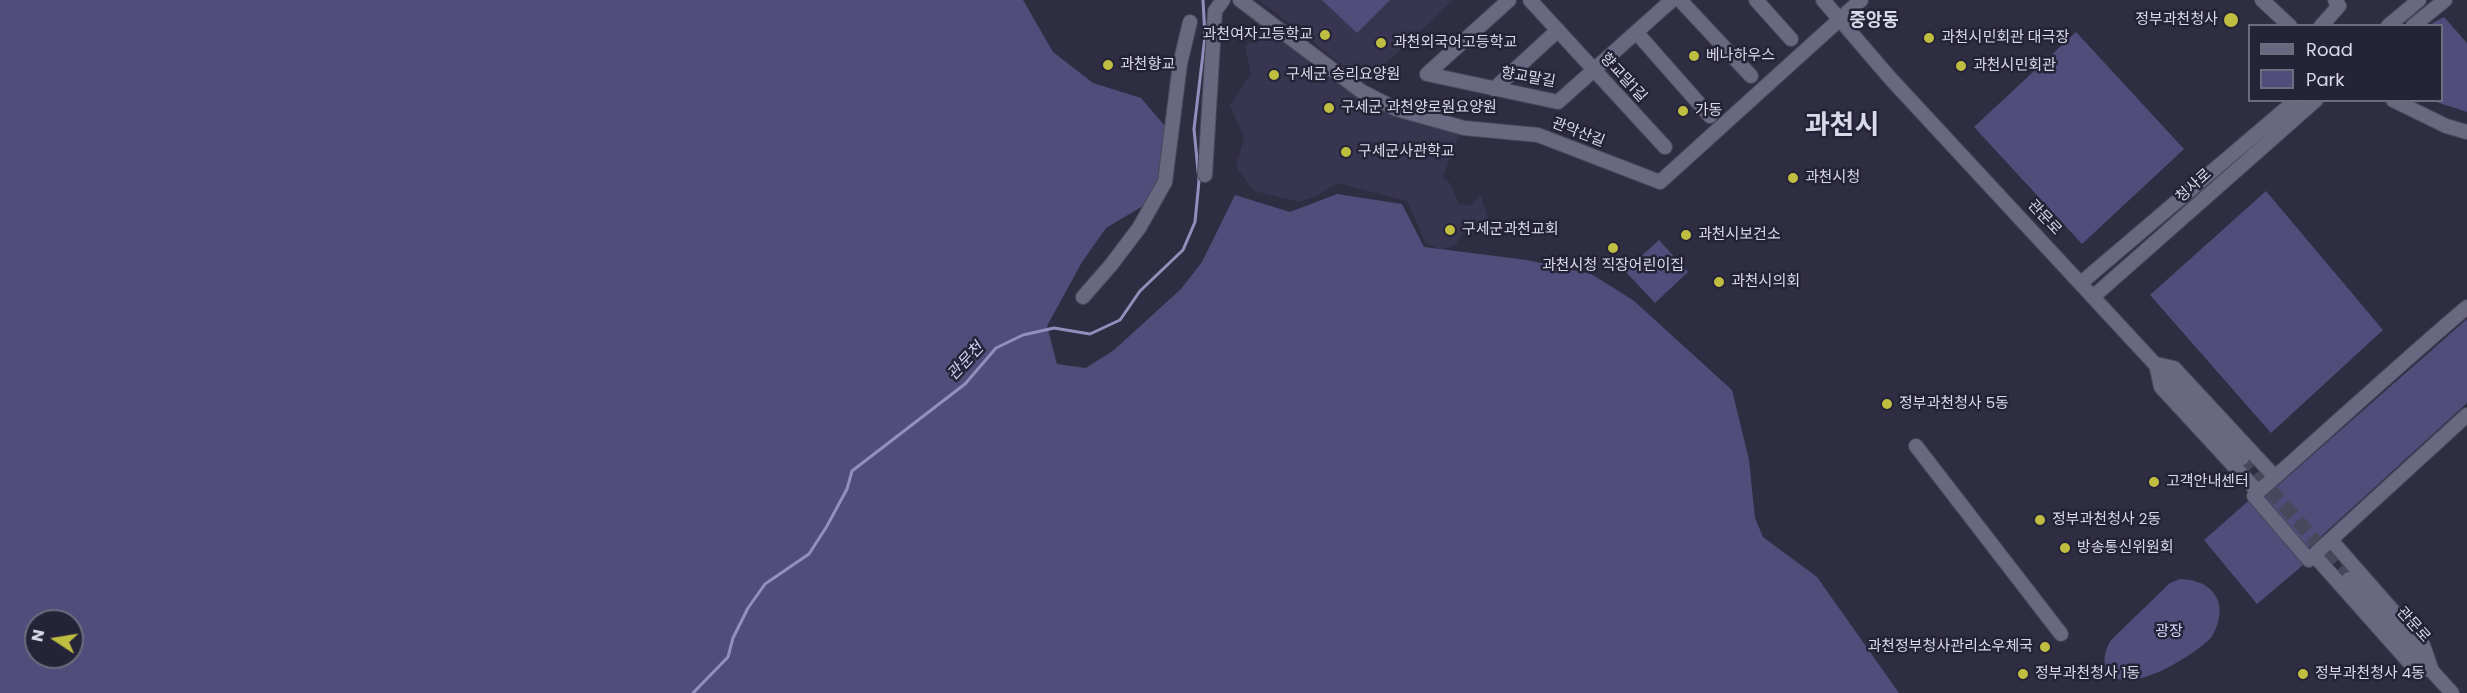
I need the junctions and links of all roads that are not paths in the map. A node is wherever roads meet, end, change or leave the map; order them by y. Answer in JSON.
{"nodes":[{"id":1,"x":1223,"y":0,"type":"edge"},
{"id":2,"x":1240,"y":0,"type":"edge"},
{"id":3,"x":1509,"y":0,"type":"edge"},
{"id":4,"x":1530,"y":0,"type":"edge"},
{"id":5,"x":1672,"y":0,"type":"edge"},
{"id":6,"x":1680,"y":0,"type":"edge"},
{"id":7,"x":1756,"y":0,"type":"edge"},
{"id":8,"x":1822,"y":0,"type":"edge"},
{"id":9,"x":1861,"y":0,"type":"edge"},
{"id":10,"x":2262,"y":0,"type":"edge"},
{"id":11,"x":2335,"y":0,"type":"edge"},
{"id":12,"x":2419,"y":0,"type":"edge"},
{"id":13,"x":2445,"y":0,"type":"edge"},
{"id":14,"x":1840,"y":19,"type":"junction"},
{"id":15,"x":1190,"y":22,"type":"dead end"},
{"id":16,"x":2288,"y":24,"type":"edge"},
{"id":17,"x":2323,"y":24,"type":"edge"},
{"id":18,"x":2390,"y":24,"type":"edge"},
{"id":19,"x":2415,"y":24,"type":"edge"},
{"id":20,"x":1558,"y":30,"type":"junction"},
{"id":21,"x":1636,"y":33,"type":"junction"},
{"id":22,"x":1791,"y":39,"type":"dead end"},
{"id":23,"x":1594,"y":70,"type":"junction"},
{"id":24,"x":1751,"y":76,"type":"dead end"},
{"id":25,"x":1494,"y":89,"type":"junction"},
{"id":26,"x":2294,"y":102,"type":"edge"},
{"id":27,"x":2314,"y":102,"type":"edge"},
{"id":28,"x":2397,"y":102,"type":"edge"},
{"id":29,"x":1710,"y":116,"type":"dead end"},
{"id":30,"x":2467,"y":132,"type":"edge"},
{"id":31,"x":1665,"y":147,"type":"dead end"},
{"id":32,"x":1205,"y":175,"type":"dead end"},
{"id":33,"x":2082,"y":282,"type":"junction"},
{"id":34,"x":2094,"y":296,"type":"junction"},
{"id":35,"x":1083,"y":297,"type":"dead end"},
{"id":36,"x":2467,"y":307,"type":"edge"},
{"id":37,"x":2156,"y":364,"type":"junction"},
{"id":38,"x":2467,"y":415,"type":"edge"},
{"id":39,"x":1916,"y":446,"type":"dead end"},
{"id":40,"x":2242,"y":458,"type":"tunnel mouth"},
{"id":41,"x":2276,"y":477,"type":"junction"},
{"id":42,"x":2256,"y":494,"type":"junction"},
{"id":43,"x":2331,"y":540,"type":"junction"},
{"id":44,"x":2311,"y":558,"type":"junction"},
{"id":45,"x":2349,"y":579,"type":"tunnel mouth"},
{"id":46,"x":2061,"y":634,"type":"dead end"},
{"id":47,"x":2432,"y":671,"type":"junction"},
{"id":48,"x":2452,"y":693,"type":"edge"}],
"edges":[{"from":1,"to":32,"type":"street"},
{"from":2,"to":14,"type":"street","name":"관악산길"},
{"from":3,"to":25,"type":"street","name":"향교말길"},
{"from":4,"to":20,"type":"street","name":"향교말1길"},
{"from":5,"to":21,"type":"street","name":"향교말길"},
{"from":6,"to":24,"type":"street"},
{"from":7,"to":22,"type":"street"},
{"from":8,"to":14,"type":"street","name":"관문로"},
{"from":9,"to":14,"type":"street"},
{"from":10,"to":16,"type":"street"},
{"from":11,"to":17,"type":"street"},
{"from":12,"to":18,"type":"street"},
{"from":13,"to":19,"type":"street"},
{"from":14,"to":33,"type":"street","name":"관문로"},
{"from":15,"to":35,"type":"street"},
{"from":20,"to":23,"type":"street","name":"향교말1길"},
{"from":20,"to":25,"type":"street"},
{"from":21,"to":23,"type":"street","name":"향교말길"},
{"from":21,"to":29,"type":"street"},
{"from":23,"to":25,"type":"street","name":"향교말길"},
{"from":23,"to":31,"type":"street","name":"향교말1길"},
{"from":26,"to":33,"type":"street","name":"청사로"},
{"from":27,"to":34,"type":"street","name":"청사로"},
{"from":28,"to":30,"type":"street"},
{"from":33,"to":34,"type":"street","name":"관문로"},
{"from":34,"to":37,"type":"street","name":"관문로"},
{"from":36,"to":41,"type":"street"},
{"from":37,"to":40,"type":"street","name":"관문로"},
{"from":37,"to":41,"type":"street"},
{"from":37,"to":42,"type":"street"},
{"from":38,"to":43,"type":"street"},
{"from":39,"to":46,"type":"street"},
{"from":41,"to":42,"type":"street"},
{"from":42,"to":44,"type":"street"},
{"from":43,"to":44,"type":"street"},
{"from":43,"to":47,"type":"street"},
{"from":44,"to":47,"type":"street"},
{"from":45,"to":47,"type":"street","name":"관문로"},
{"from":47,"to":48,"type":"street","name":"관문로"}]}
